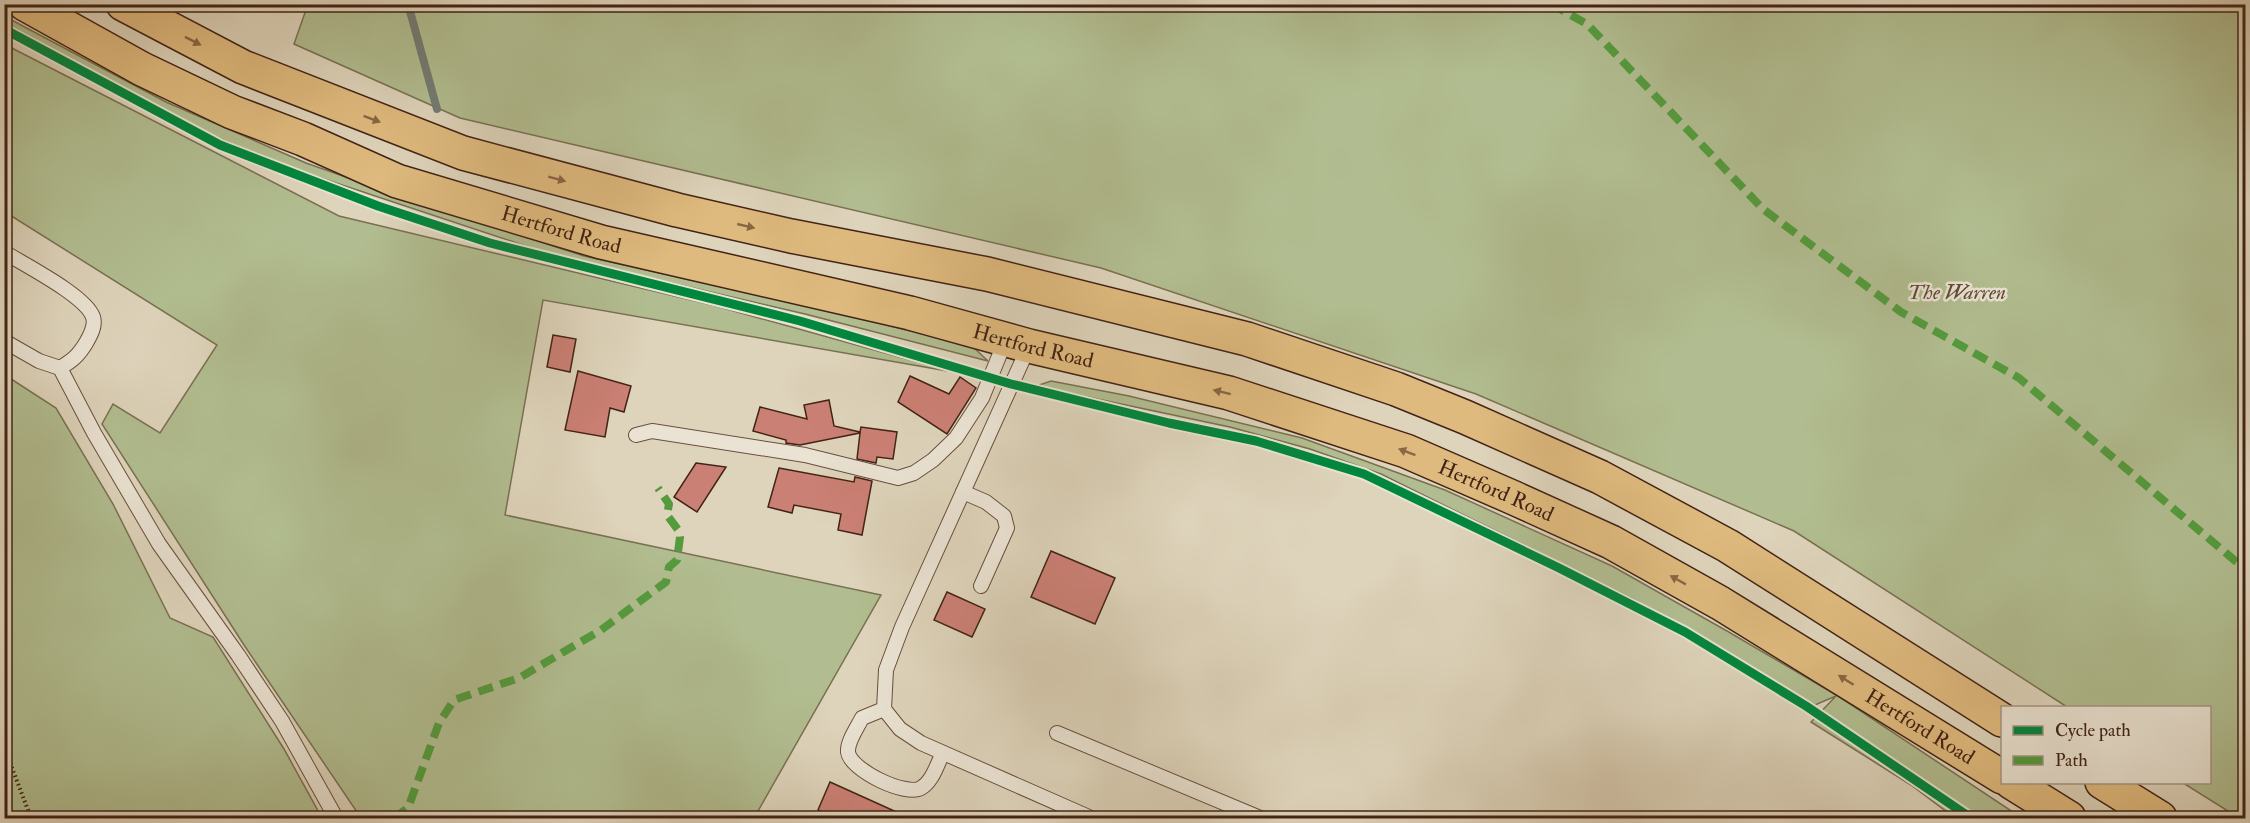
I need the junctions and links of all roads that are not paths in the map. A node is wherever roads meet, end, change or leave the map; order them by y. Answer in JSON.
{"nodes":[{"id":1,"x":26,"y":4,"type":"edge"},
{"id":2,"x":123,"y":4,"type":"edge"},
{"id":3,"x":163,"y":14,"type":"edge"},
{"id":4,"x":4,"y":252,"type":"edge"},
{"id":5,"x":4,"y":341,"type":"edge"},
{"id":6,"x":1018,"y":342,"type":"junction"},
{"id":7,"x":60,"y":368,"type":"junction"},
{"id":8,"x":636,"y":435,"type":"dead end"},
{"id":9,"x":963,"y":492,"type":"junction"},
{"id":10,"x":981,"y":586,"type":"dead end"},
{"id":11,"x":884,"y":710,"type":"junction"},
{"id":12,"x":2001,"y":719,"type":"edge"},
{"id":13,"x":1057,"y":733,"type":"dead end"},
{"id":14,"x":943,"y":753,"type":"junction"},
{"id":15,"x":2001,"y":776,"type":"edge"},
{"id":16,"x":2013,"y":784,"type":"edge"},
{"id":17,"x":2104,"y":784,"type":"edge"},
{"id":18,"x":336,"y":819,"type":"edge"},
{"id":19,"x":1091,"y":819,"type":"edge"},
{"id":20,"x":1260,"y":819,"type":"edge"},
{"id":21,"x":2069,"y":819,"type":"edge"},
{"id":22,"x":2160,"y":819,"type":"edge"}],
"edges":[{"from":1,"to":6,"type":"highway","name":"Hertford Road"},
{"from":2,"to":3,"type":"highway"},
{"from":3,"to":12,"type":"highway","one_way":true},
{"from":4,"to":7,"type":"lane"},
{"from":5,"to":7,"type":"lane"},
{"from":6,"to":8,"type":"lane"},
{"from":6,"to":9,"type":"lane"},
{"from":15,"to":6,"type":"highway","name":"Hertford Road","one_way":true},
{"from":7,"to":18,"type":"lane"},
{"from":9,"to":10,"type":"lane"},
{"from":9,"to":11,"type":"lane"},
{"from":11,"to":14,"type":"lane"},
{"from":11,"to":14,"type":"lane"},
{"from":13,"to":20,"type":"lane"},
{"from":14,"to":19,"type":"lane"},
{"from":16,"to":21,"type":"highway"},
{"from":17,"to":22,"type":"highway"}]}
